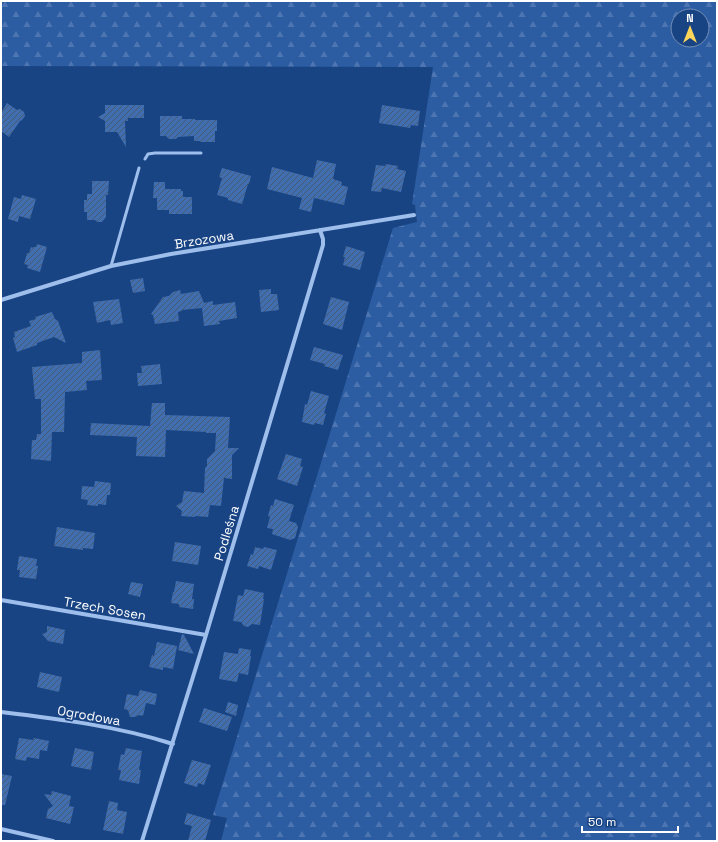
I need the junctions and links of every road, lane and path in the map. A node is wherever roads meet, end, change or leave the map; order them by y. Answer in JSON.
{"nodes":[{"id":1,"x":201,"y":153,"type":"dead end"},
{"id":2,"x":145,"y":159,"type":"dead end"},
{"id":3,"x":139,"y":168,"type":"dead end"},
{"id":4,"x":414,"y":216,"type":"dead end"},
{"id":5,"x":320,"y":230,"type":"junction"},
{"id":6,"x":112,"y":266,"type":"junction"},
{"id":7,"x":1,"y":300,"type":"edge"},
{"id":8,"x":1,"y":600,"type":"edge"},
{"id":9,"x":206,"y":635,"type":"junction"},
{"id":10,"x":1,"y":712,"type":"edge"},
{"id":11,"x":173,"y":744,"type":"junction"},
{"id":12,"x":1,"y":829,"type":"edge"},
{"id":13,"x":53,"y":841,"type":"edge"},
{"id":14,"x":142,"y":841,"type":"edge"}],
"edges":[{"from":1,"to":2,"type":"lane"},
{"from":3,"to":6,"type":"lane"},
{"from":4,"to":5,"type":"street","name":"Brzozowa"},
{"from":5,"to":6,"type":"street","name":"Brzozowa"},
{"from":5,"to":9,"type":"street","name":"Podleśna"},
{"from":6,"to":7,"type":"street","name":"Brzozowa"},
{"from":8,"to":9,"type":"street","name":"Trzech Sosen"},
{"from":9,"to":11,"type":"street","name":"Podleśna"},
{"from":10,"to":11,"type":"street","name":"Ogrodowa"},
{"from":11,"to":14,"type":"street","name":"Podleśna"},
{"from":12,"to":13,"type":"street"}]}
